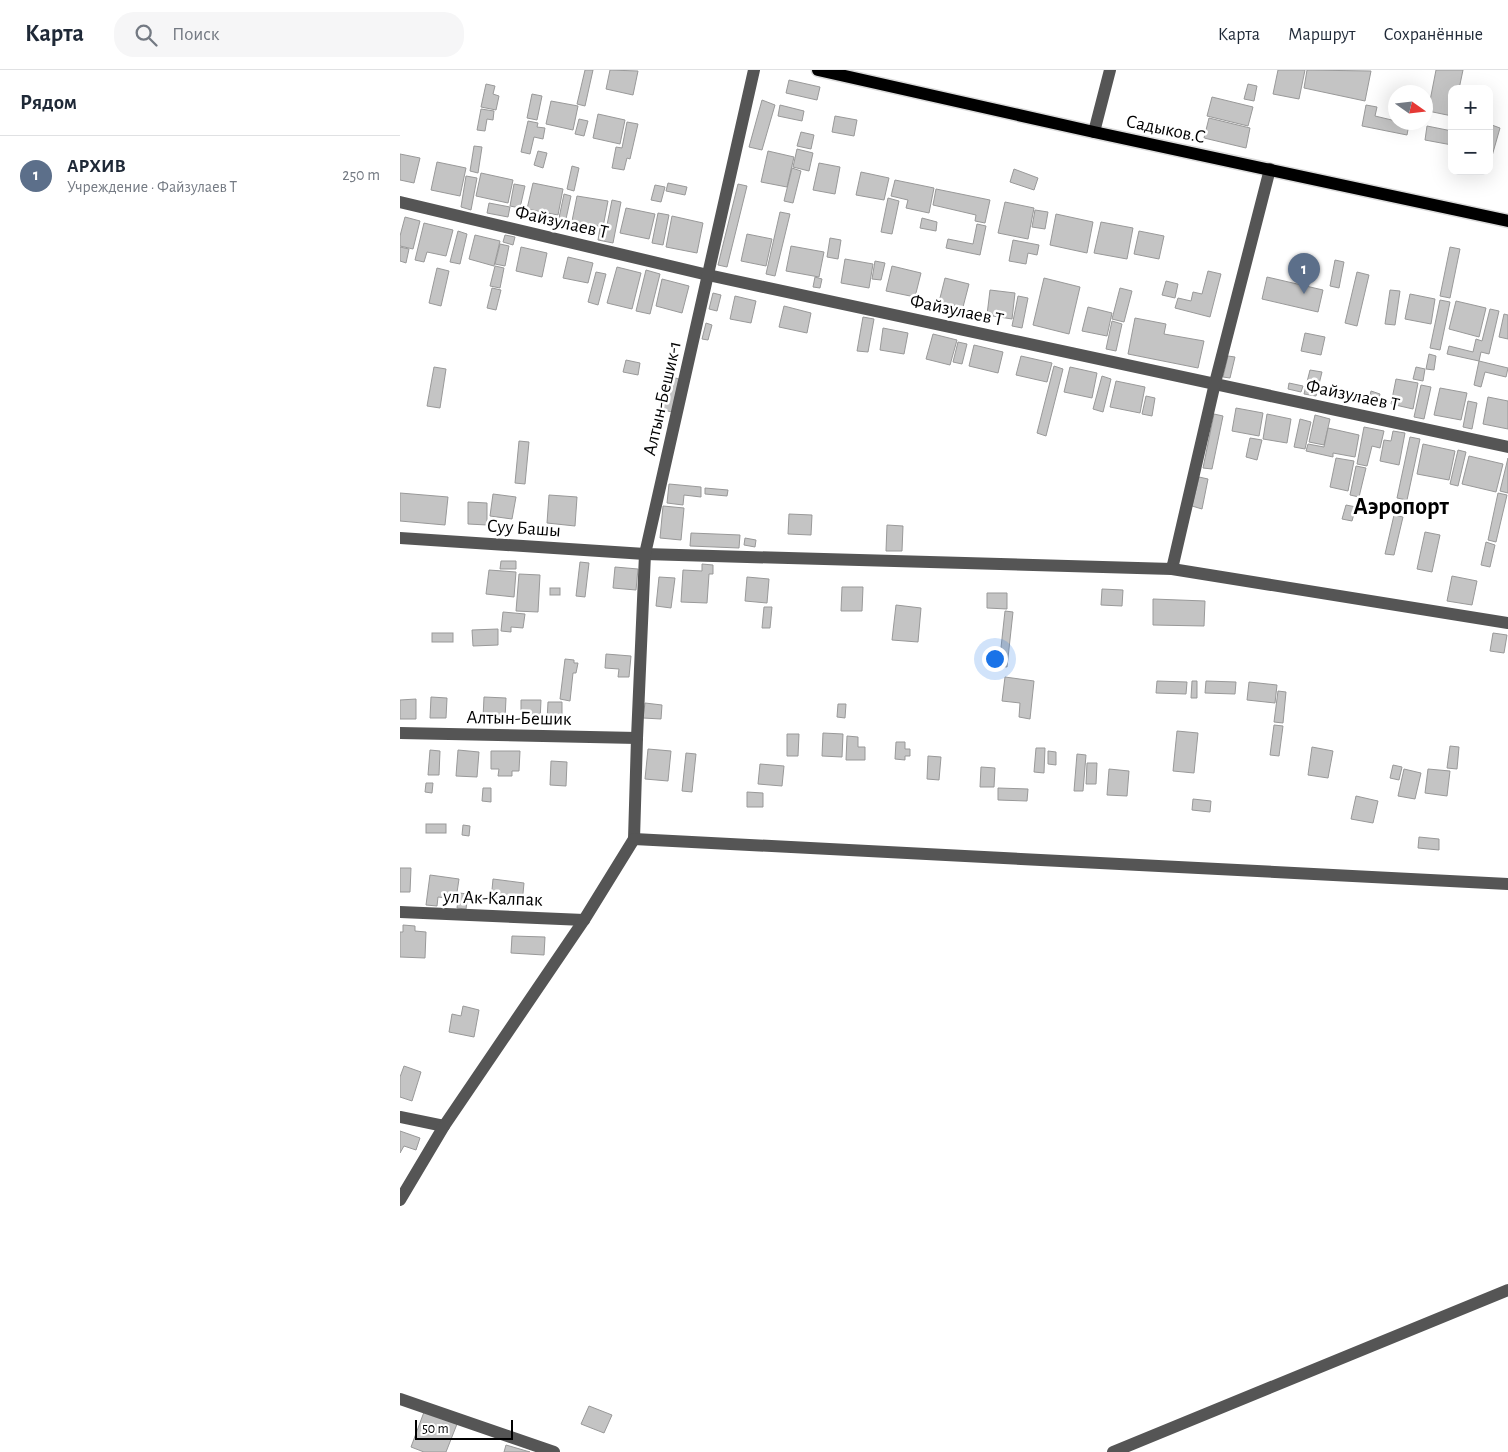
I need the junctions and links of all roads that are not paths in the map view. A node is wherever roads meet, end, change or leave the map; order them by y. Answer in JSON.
{"nodes":[{"id":1,"x":754,"y":70,"type":"edge"},
{"id":2,"x":818,"y":70,"type":"edge"},
{"id":3,"x":1110,"y":70,"type":"edge"},
{"id":4,"x":1094,"y":132,"type":"junction"},
{"id":5,"x":1270,"y":169,"type":"junction"},
{"id":6,"x":400,"y":202,"type":"edge"},
{"id":7,"x":1508,"y":221,"type":"edge"},
{"id":8,"x":708,"y":275,"type":"junction"},
{"id":9,"x":1215,"y":383,"type":"junction"},
{"id":10,"x":1508,"y":447,"type":"edge"},
{"id":11,"x":400,"y":538,"type":"edge"},
{"id":12,"x":645,"y":554,"type":"junction"},
{"id":13,"x":1172,"y":569,"type":"junction"},
{"id":14,"x":1508,"y":623,"type":"edge"},
{"id":15,"x":400,"y":733,"type":"edge"},
{"id":16,"x":637,"y":738,"type":"junction"},
{"id":17,"x":634,"y":839,"type":"junction"},
{"id":18,"x":1508,"y":884,"type":"edge"},
{"id":19,"x":400,"y":912,"type":"edge"},
{"id":20,"x":584,"y":920,"type":"junction"},
{"id":21,"x":400,"y":1117,"type":"edge"},
{"id":22,"x":444,"y":1126,"type":"junction"},
{"id":23,"x":400,"y":1200,"type":"edge"},
{"id":24,"x":1508,"y":1290,"type":"edge"},
{"id":25,"x":400,"y":1399,"type":"edge"},
{"id":26,"x":554,"y":1452,"type":"edge"},
{"id":27,"x":1113,"y":1452,"type":"edge"}],
"edges":[{"from":1,"to":8,"type":"street","name":"Алтын-Бешик-1"},
{"from":2,"to":4,"type":"main road","name":"Садыков.С"},
{"from":3,"to":4,"type":"street"},
{"from":4,"to":5,"type":"main road","name":"Садыков.С"},
{"from":5,"to":7,"type":"main road","name":"Садыков.С"},
{"from":5,"to":9,"type":"street"},
{"from":6,"to":8,"type":"street","name":"Файзулаев Т"},
{"from":8,"to":9,"type":"street","name":"Файзулаев Т"},
{"from":8,"to":12,"type":"street","name":"Алтын-Бешик-1"},
{"from":9,"to":10,"type":"street","name":"Файзулаев Т"},
{"from":9,"to":13,"type":"street"},
{"from":11,"to":12,"type":"street","name":"Суу Башы"},
{"from":12,"to":13,"type":"street","name":"Суу Башы"},
{"from":12,"to":16,"type":"street","name":"Алтын-Бешик-1"},
{"from":13,"to":14,"type":"street","name":"Суу Башы"},
{"from":15,"to":16,"type":"street","name":"Алтын-Бешик"},
{"from":16,"to":17,"type":"street","name":"Алтын-Бешик-1"},
{"from":17,"to":18,"type":"street"},
{"from":17,"to":20,"type":"street"},
{"from":19,"to":20,"type":"street","name":"ул Ак-Калпак"},
{"from":20,"to":22,"type":"street"},
{"from":21,"to":22,"type":"street"},
{"from":22,"to":23,"type":"street"},
{"from":24,"to":27,"type":"street"},
{"from":25,"to":26,"type":"street"}]}
